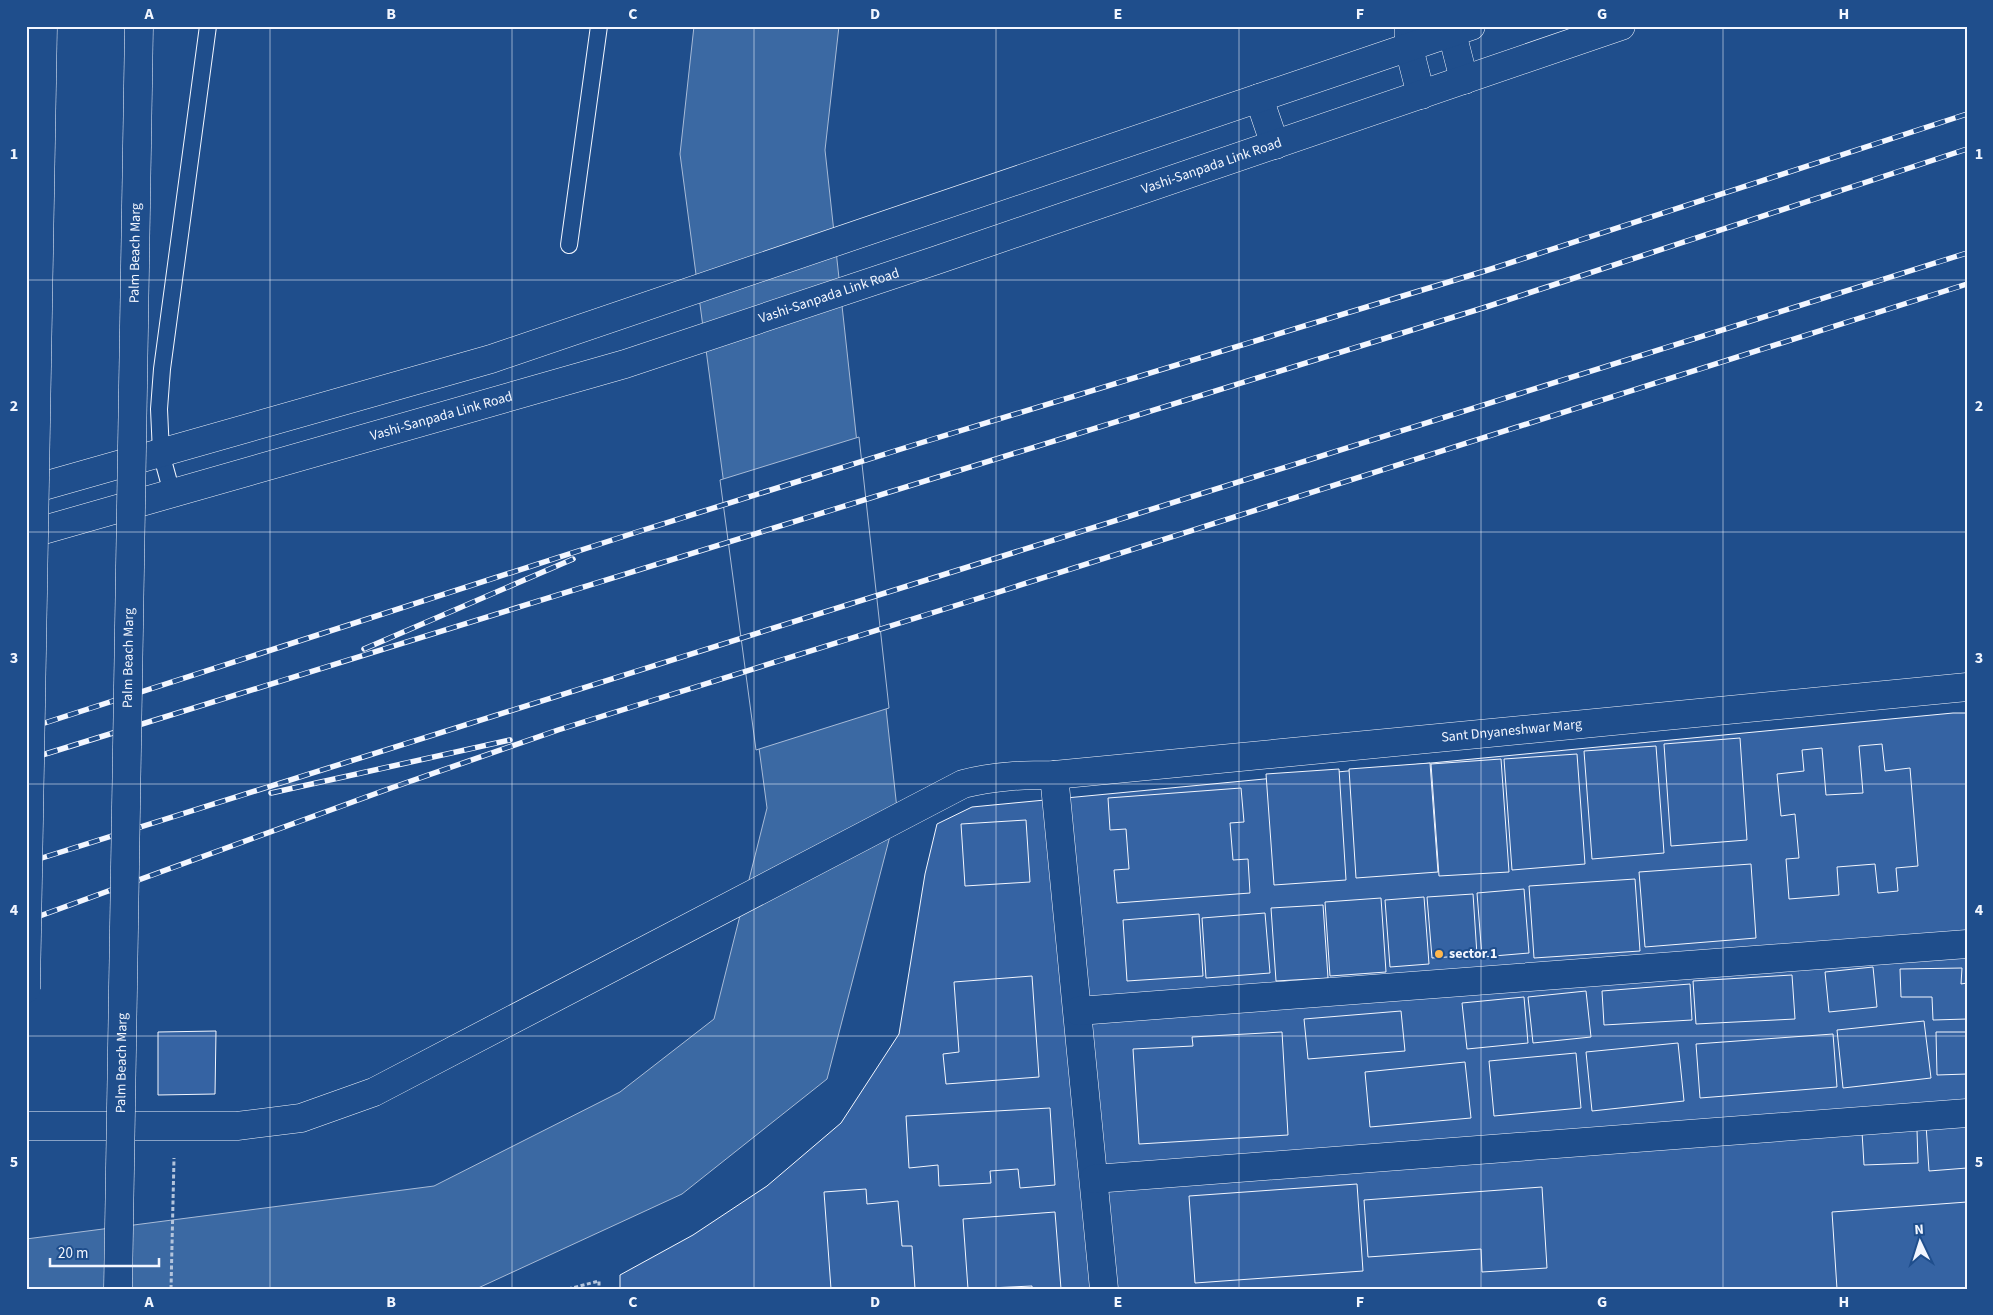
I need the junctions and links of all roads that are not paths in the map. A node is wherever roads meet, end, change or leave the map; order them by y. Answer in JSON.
{"nodes":[{"id":1,"x":43,"y":26,"type":"edge"},
{"id":2,"x":139,"y":26,"type":"edge"},
{"id":3,"x":208,"y":26,"type":"edge"},
{"id":4,"x":599,"y":26,"type":"edge"},
{"id":5,"x":1622,"y":26,"type":"edge"},
{"id":6,"x":1458,"y":28,"type":"edge"},
{"id":7,"x":1409,"y":37,"type":"edge"},
{"id":8,"x":1464,"y":80,"type":"junction"},
{"id":9,"x":1421,"y":95,"type":"junction"},
{"id":10,"x":1259,"y":98,"type":"junction"},
{"id":11,"x":1275,"y":145,"type":"junction"},
{"id":12,"x":569,"y":245,"type":"dead end"},
{"id":13,"x":161,"y":453,"type":"junction"},
{"id":14,"x":26,"y":491,"type":"edge"},
{"id":15,"x":172,"y":493,"type":"junction"},
{"id":16,"x":26,"y":535,"type":"edge"},
{"id":17,"x":1966,"y":691,"type":"edge"},
{"id":18,"x":1054,"y":775,"type":"junction"},
{"id":19,"x":1967,"y":944,"type":"edge"},
{"id":20,"x":26,"y":989,"type":"edge"},
{"id":21,"x":1078,"y":1011,"type":"junction"},
{"id":22,"x":1967,"y":1113,"type":"edge"},
{"id":23,"x":26,"y":1126,"type":"edge"},
{"id":24,"x":1094,"y":1179,"type":"junction"},
{"id":25,"x":118,"y":1289,"type":"edge"},
{"id":26,"x":1104,"y":1289,"type":"edge"}],
"edges":[{"from":1,"to":20,"type":"main road","bridge":true},
{"from":2,"to":25,"type":"main road","name":"Palm Beach Marg","bridge":true},
{"from":3,"to":13,"type":"lane"},
{"from":4,"to":12,"type":"lane"},
{"from":5,"to":8,"type":"main road","name":"Vashi-Sanpada Link Road"},
{"from":6,"to":7,"type":"main road"},
{"from":6,"to":8,"type":"main road"},
{"from":7,"to":9,"type":"main road"},
{"from":7,"to":10,"type":"main road"},
{"from":8,"to":9,"type":"main road","name":"Vashi-Sanpada Link Road"},
{"from":9,"to":11,"type":"main road","name":"Vashi-Sanpada Link Road"},
{"from":10,"to":11,"type":"main road"},
{"from":10,"to":13,"type":"main road"},
{"from":11,"to":15,"type":"main road","name":"Vashi-Sanpada Link Road"},
{"from":13,"to":14,"type":"main road"},
{"from":13,"to":15,"type":"lane"},
{"from":15,"to":16,"type":"main road","name":"Vashi-Sanpada Link Road"},
{"from":17,"to":18,"type":"main road","name":"Sant Dnyaneshwar Marg"},
{"from":18,"to":21,"type":"main road"},
{"from":18,"to":23,"type":"main road","name":"Sant Dnyaneshwar Marg"},
{"from":19,"to":21,"type":"main road"},
{"from":21,"to":24,"type":"main road"},
{"from":22,"to":24,"type":"main road"},
{"from":24,"to":26,"type":"main road"}]}
